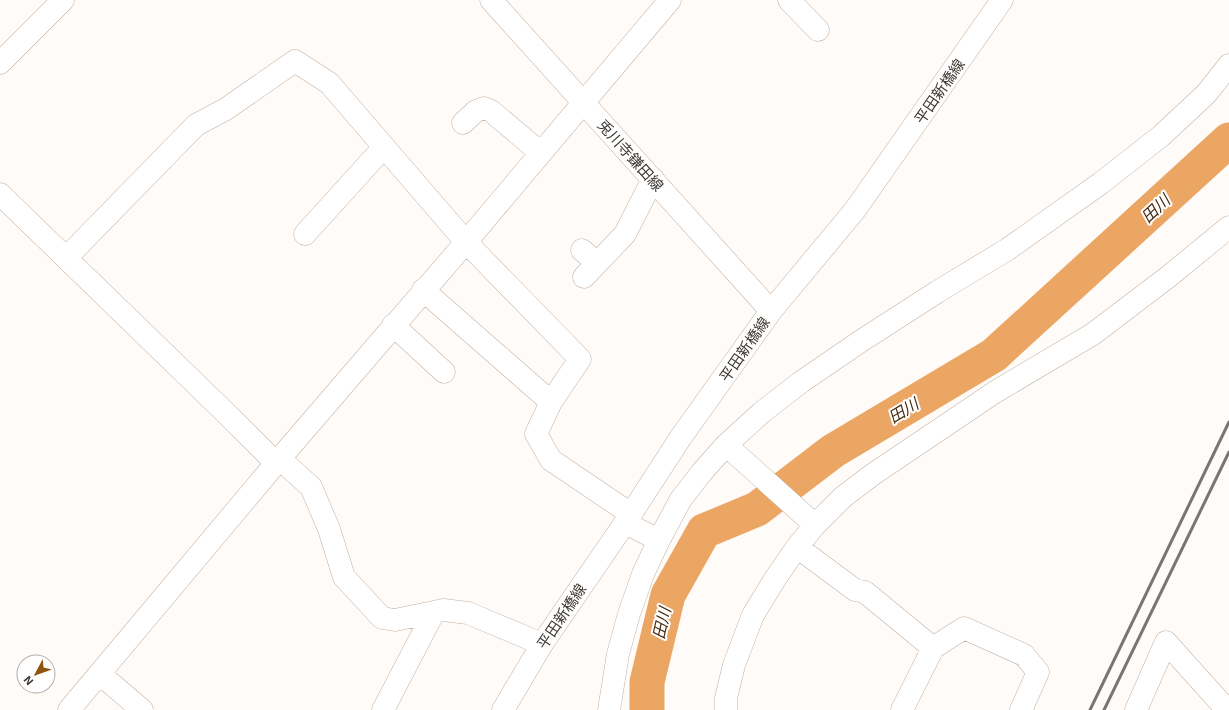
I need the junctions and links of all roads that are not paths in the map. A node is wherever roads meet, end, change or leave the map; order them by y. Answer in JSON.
{"nodes":[{"id":1,"x":63,"y":0,"type":"edge"},
{"id":2,"x":491,"y":0,"type":"edge"},
{"id":3,"x":670,"y":0,"type":"edge"},
{"id":4,"x":788,"y":0,"type":"edge"},
{"id":5,"x":1002,"y":0,"type":"edge"},
{"id":6,"x":818,"y":30,"type":"dead end"},
{"id":7,"x":0,"y":63,"type":"edge"},
{"id":8,"x":1229,"y":65,"type":"edge"},
{"id":9,"x":584,"y":102,"type":"junction"},
{"id":10,"x":463,"y":123,"type":"dead end"},
{"id":11,"x":384,"y":147,"type":"junction"},
{"id":12,"x":540,"y":153,"type":"junction"},
{"id":13,"x":653,"y":179,"type":"junction"},
{"id":14,"x":0,"y":194,"type":"edge"},
{"id":15,"x":1229,"y":227,"type":"edge"},
{"id":16,"x":306,"y":234,"type":"dead end"},
{"id":17,"x":466,"y":242,"type":"junction"},
{"id":18,"x":66,"y":258,"type":"junction"},
{"id":19,"x":587,"y":263,"type":"dead end"},
{"id":20,"x":423,"y":290,"type":"junction"},
{"id":21,"x":772,"y":310,"type":"junction"},
{"id":22,"x":393,"y":325,"type":"junction"},
{"id":23,"x":444,"y":372,"type":"dead end"},
{"id":24,"x":551,"y":402,"type":"junction"},
{"id":25,"x":728,"y":448,"type":"junction"},
{"id":26,"x":278,"y":461,"type":"junction"},
{"id":27,"x":628,"y":519,"type":"junction"},
{"id":28,"x":812,"y":522,"type":"junction"},
{"id":29,"x":659,"y":540,"type":"junction"},
{"id":30,"x":797,"y":547,"type":"junction"},
{"id":31,"x":434,"y":612,"type":"junction"},
{"id":32,"x":542,"y":644,"type":"junction"},
{"id":33,"x":933,"y":648,"type":"junction"},
{"id":34,"x":100,"y":674,"type":"junction"},
{"id":35,"x":69,"y":710,"type":"edge"},
{"id":36,"x":142,"y":710,"type":"edge"},
{"id":37,"x":383,"y":710,"type":"edge"},
{"id":38,"x":503,"y":710,"type":"edge"},
{"id":39,"x":609,"y":710,"type":"edge"},
{"id":40,"x":726,"y":710,"type":"edge"},
{"id":41,"x":902,"y":710,"type":"edge"},
{"id":42,"x":1021,"y":710,"type":"edge"},
{"id":43,"x":1136,"y":710,"type":"edge"},
{"id":44,"x":1228,"y":710,"type":"edge"}],
"edges":[{"from":1,"to":7,"type":"street"},
{"from":2,"to":9,"type":"street","name":"兎川寺鎌田線"},
{"from":3,"to":9,"type":"street"},
{"from":4,"to":6,"type":"street"},
{"from":5,"to":21,"type":"street","name":"平田新橋線"},
{"from":8,"to":25,"type":"street"},
{"from":9,"to":12,"type":"street"},
{"from":9,"to":13,"type":"street","name":"兎川寺鎌田線"},
{"from":10,"to":12,"type":"street"},
{"from":11,"to":16,"type":"street"},
{"from":11,"to":17,"type":"street"},
{"from":11,"to":18,"type":"street"},
{"from":12,"to":17,"type":"street"},
{"from":13,"to":19,"type":"street"},
{"from":13,"to":21,"type":"street","name":"兎川寺鎌田線"},
{"from":14,"to":18,"type":"street"},
{"from":15,"to":28,"type":"street"},
{"from":17,"to":20,"type":"street"},
{"from":17,"to":24,"type":"street"},
{"from":18,"to":26,"type":"street"},
{"from":20,"to":22,"type":"street"},
{"from":20,"to":24,"type":"street"},
{"from":21,"to":27,"type":"street","name":"平田新橋線"},
{"from":22,"to":23,"type":"street"},
{"from":22,"to":26,"type":"street"},
{"from":24,"to":27,"type":"street"},
{"from":25,"to":28,"type":"street"},
{"from":25,"to":29,"type":"street"},
{"from":26,"to":31,"type":"street"},
{"from":26,"to":34,"type":"street"},
{"from":27,"to":29,"type":"street"},
{"from":27,"to":32,"type":"street","name":"平田新橋線"},
{"from":28,"to":30,"type":"street"},
{"from":29,"to":39,"type":"street"},
{"from":30,"to":33,"type":"street"},
{"from":30,"to":40,"type":"street"},
{"from":31,"to":32,"type":"street"},
{"from":31,"to":37,"type":"street"},
{"from":32,"to":38,"type":"street","name":"平田新橋線"},
{"from":33,"to":41,"type":"street"},
{"from":33,"to":42,"type":"street"},
{"from":34,"to":35,"type":"street"},
{"from":34,"to":36,"type":"street"},
{"from":43,"to":44,"type":"street"}]}
